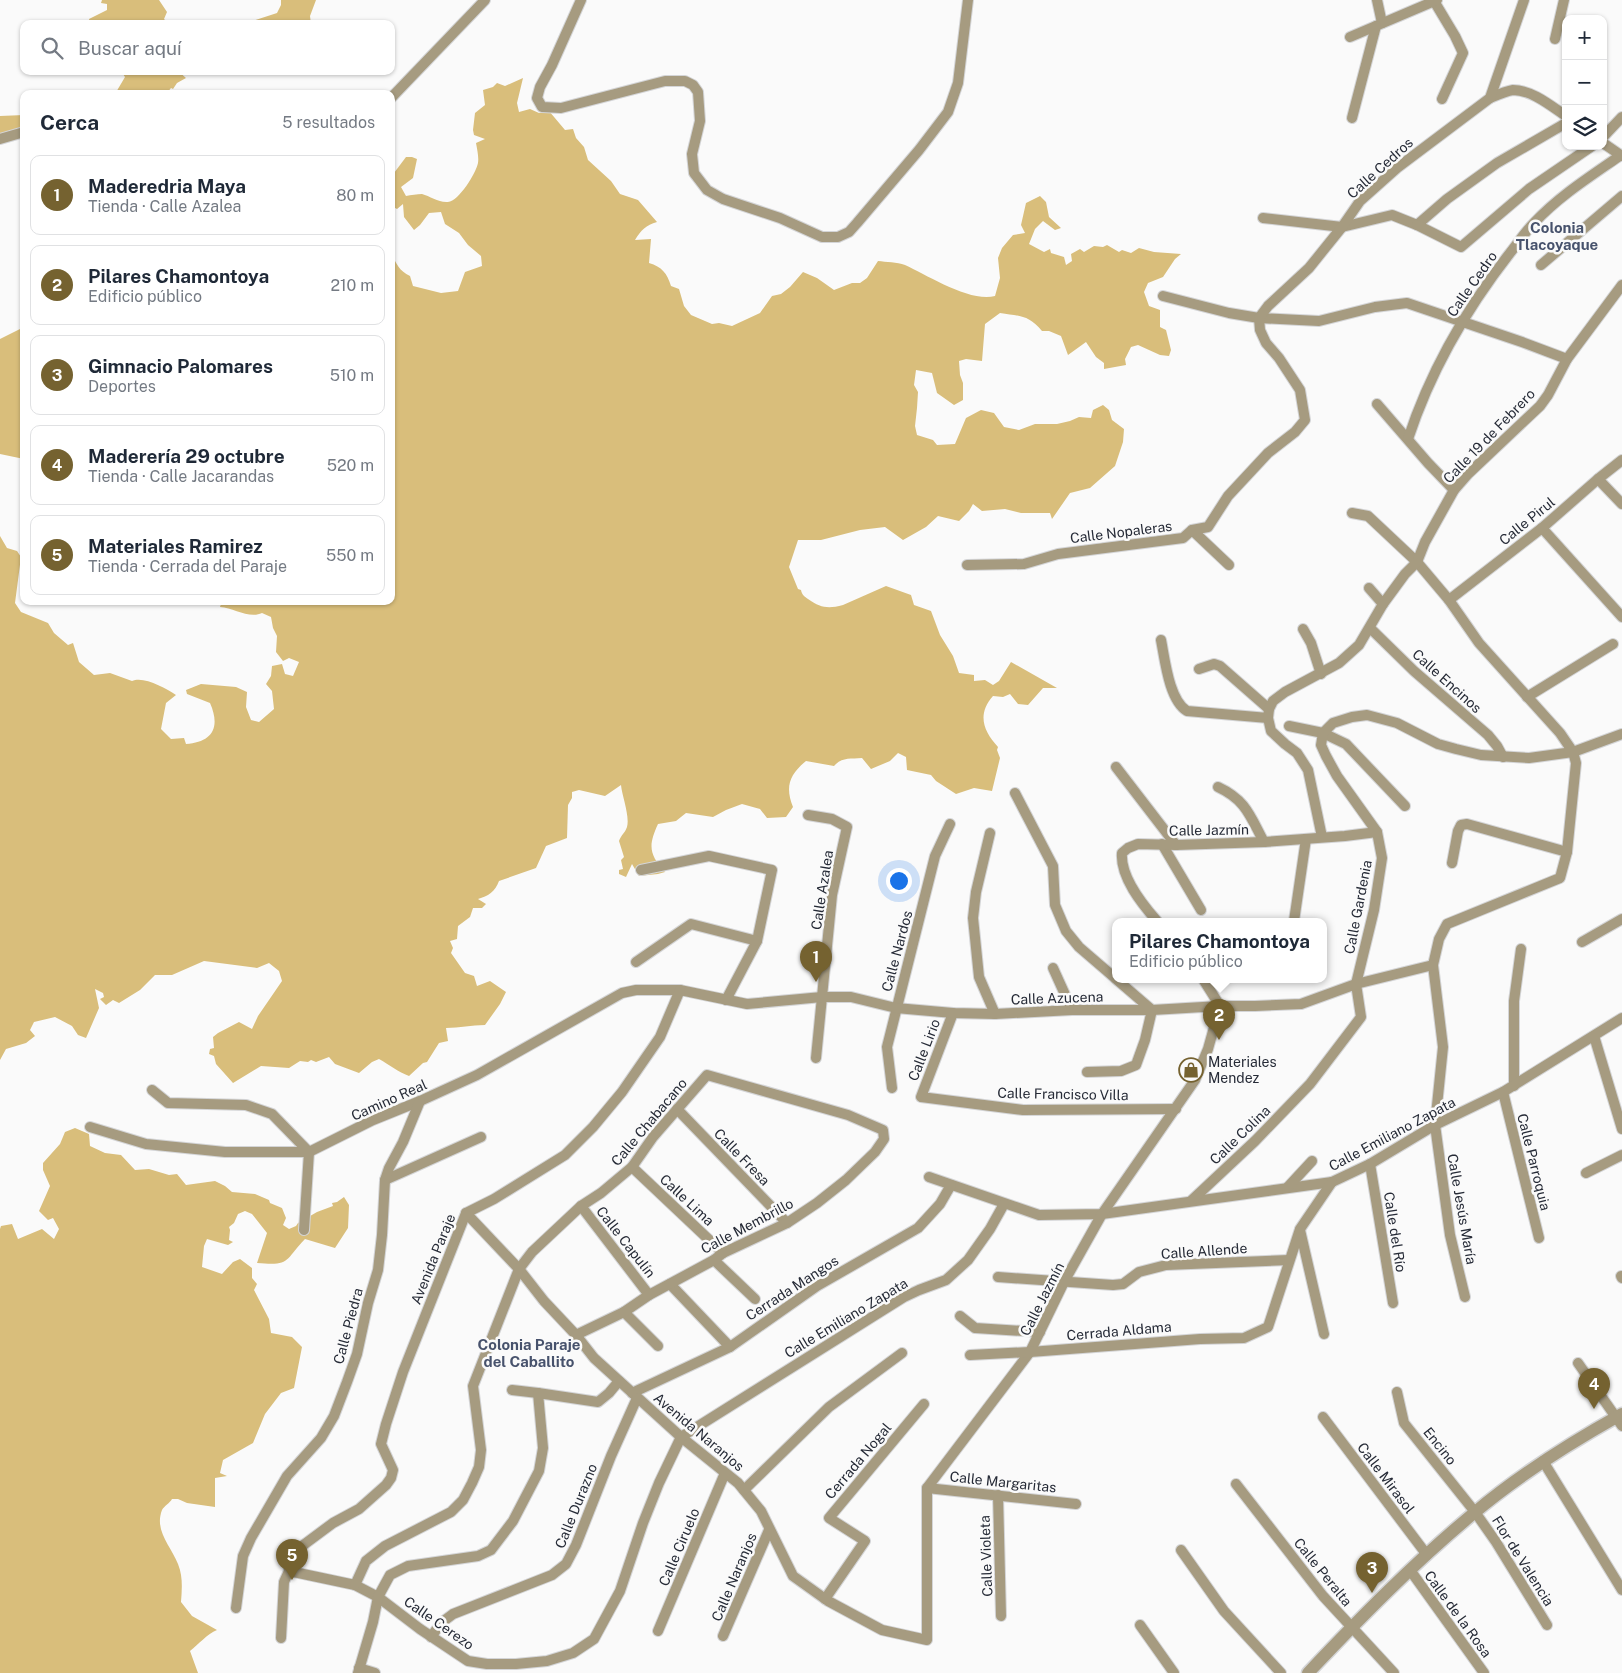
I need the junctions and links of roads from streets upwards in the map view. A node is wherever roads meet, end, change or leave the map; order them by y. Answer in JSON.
{"nodes":[{"id":1,"x":485,"y":0,"type":"edge"},
{"id":2,"x":581,"y":0,"type":"edge"},
{"id":3,"x":968,"y":0,"type":"edge"},
{"id":4,"x":1377,"y":0,"type":"edge"},
{"id":5,"x":1524,"y":0,"type":"edge"},
{"id":6,"x":1564,"y":0,"type":"edge"},
{"id":7,"x":1436,"y":1,"type":"edge"},
{"id":8,"x":1379,"y":24,"type":"junction"},
{"id":9,"x":1350,"y":37,"type":"dead end"},
{"id":10,"x":1555,"y":39,"type":"dead end"},
{"id":11,"x":395,"y":94,"type":"edge"},
{"id":12,"x":1490,"y":98,"type":"junction"},
{"id":13,"x":1442,"y":99,"type":"dead end"},
{"id":14,"x":1562,"y":113,"type":"edge"},
{"id":15,"x":1622,"y":117,"type":"edge"},
{"id":16,"x":1352,"y":118,"type":"dead end"},
{"id":17,"x":1562,"y":125,"type":"edge"},
{"id":18,"x":20,"y":133,"type":"edge"},
{"id":19,"x":1607,"y":134,"type":"edge"},
{"id":20,"x":0,"y":139,"type":"edge"},
{"id":21,"x":1607,"y":146,"type":"edge"},
{"id":22,"x":1586,"y":150,"type":"edge"},
{"id":23,"x":1622,"y":156,"type":"edge"},
{"id":24,"x":1622,"y":196,"type":"edge"},
{"id":25,"x":1263,"y":218,"type":"dead end"},
{"id":26,"x":1417,"y":225,"type":"junction"},
{"id":27,"x":1342,"y":227,"type":"junction"},
{"id":28,"x":1540,"y":265,"type":"dead end"},
{"id":29,"x":1622,"y":285,"type":"edge"},
{"id":30,"x":1163,"y":296,"type":"dead end"},
{"id":31,"x":1259,"y":318,"type":"junction"},
{"id":32,"x":1462,"y":321,"type":"junction"},
{"id":33,"x":1567,"y":359,"type":"junction"},
{"id":34,"x":1377,"y":404,"type":"dead end"},
{"id":35,"x":1408,"y":439,"type":"junction"},
{"id":36,"x":1622,"y":460,"type":"edge"},
{"id":37,"x":1598,"y":479,"type":"junction"},
{"id":38,"x":1454,"y":490,"type":"junction"},
{"id":39,"x":1622,"y":504,"type":"edge"},
{"id":40,"x":1352,"y":513,"type":"dead end"},
{"id":41,"x":1542,"y":528,"type":"junction"},
{"id":42,"x":1192,"y":530,"type":"junction"},
{"id":43,"x":1416,"y":562,"type":"junction"},
{"id":44,"x":967,"y":565,"type":"dead end"},
{"id":45,"x":1230,"y":565,"type":"dead end"},
{"id":46,"x":1369,"y":588,"type":"dead end"},
{"id":47,"x":1449,"y":600,"type":"junction"},
{"id":48,"x":1383,"y":604,"type":"junction"},
{"id":49,"x":1622,"y":617,"type":"edge"},
{"id":50,"x":1370,"y":628,"type":"junction"},
{"id":51,"x":1303,"y":629,"type":"dead end"},
{"id":52,"x":1161,"y":640,"type":"dead end"},
{"id":53,"x":1613,"y":644,"type":"dead end"},
{"id":54,"x":1199,"y":669,"type":"dead end"},
{"id":55,"x":1321,"y":674,"type":"junction"},
{"id":56,"x":1527,"y":696,"type":"junction"},
{"id":57,"x":1269,"y":713,"type":"junction"},
{"id":58,"x":1289,"y":726,"type":"dead end"},
{"id":59,"x":1323,"y":732,"type":"junction"},
{"id":60,"x":1622,"y":734,"type":"edge"},
{"id":61,"x":1573,"y":752,"type":"junction"},
{"id":62,"x":1502,"y":757,"type":"junction"},
{"id":63,"x":1116,"y":767,"type":"dead end"},
{"id":64,"x":1218,"y":787,"type":"dead end"},
{"id":65,"x":1016,"y":793,"type":"dead end"},
{"id":66,"x":1405,"y":806,"type":"dead end"},
{"id":67,"x":808,"y":814,"type":"dead end"},
{"id":68,"x":950,"y":824,"type":"dead end"},
{"id":69,"x":1377,"y":832,"type":"junction"},
{"id":70,"x":990,"y":833,"type":"dead end"},
{"id":71,"x":1322,"y":838,"type":"junction"},
{"id":72,"x":1306,"y":839,"type":"junction"},
{"id":73,"x":1264,"y":842,"type":"junction"},
{"id":74,"x":1162,"y":844,"type":"junction"},
{"id":75,"x":1176,"y":845,"type":"junction"},
{"id":76,"x":1567,"y":852,"type":"junction"},
{"id":77,"x":1452,"y":863,"type":"dead end"},
{"id":78,"x":641,"y":870,"type":"dead end"},
{"id":79,"x":1201,"y":910,"type":"dead end"},
{"id":80,"x":1155,"y":918,"type":"edge"},
{"id":81,"x":1294,"y":918,"type":"edge"},
{"id":82,"x":1622,"y":919,"type":"edge"},
{"id":83,"x":757,"y":941,"type":"junction"},
{"id":84,"x":1582,"y":942,"type":"dead end"},
{"id":85,"x":1521,"y":949,"type":"dead end"},
{"id":86,"x":636,"y":962,"type":"dead end"},
{"id":87,"x":1433,"y":964,"type":"junction"},
{"id":88,"x":1053,"y":968,"type":"dead end"},
{"id":89,"x":1112,"y":975,"type":"edge"},
{"id":90,"x":1122,"y":983,"type":"edge"},
{"id":91,"x":1206,"y":983,"type":"edge"},
{"id":92,"x":1356,"y":984,"type":"junction"},
{"id":93,"x":680,"y":990,"type":"junction"},
{"id":94,"x":822,"y":997,"type":"junction"},
{"id":95,"x":726,"y":1000,"type":"junction"},
{"id":96,"x":1220,"y":1006,"type":"junction"},
{"id":97,"x":896,"y":1008,"type":"junction"},
{"id":98,"x":1072,"y":1010,"type":"junction"},
{"id":99,"x":1152,"y":1010,"type":"junction"},
{"id":100,"x":953,"y":1013,"type":"junction"},
{"id":101,"x":996,"y":1014,"type":"junction"},
{"id":102,"x":1622,"y":1018,"type":"edge"},
{"id":103,"x":1594,"y":1036,"type":"junction"},
{"id":104,"x":816,"y":1058,"type":"dead end"},
{"id":105,"x":1087,"y":1072,"type":"dead end"},
{"id":106,"x":707,"y":1075,"type":"joint"},
{"id":107,"x":1514,"y":1086,"type":"junction"},
{"id":108,"x":892,"y":1088,"type":"dead end"},
{"id":109,"x":152,"y":1090,"type":"dead end"},
{"id":110,"x":1503,"y":1092,"type":"junction"},
{"id":111,"x":921,"y":1097,"type":"joint"},
{"id":112,"x":420,"y":1101,"type":"junction"},
{"id":113,"x":677,"y":1109,"type":"junction"},
{"id":114,"x":1176,"y":1109,"type":"junction"},
{"id":115,"x":1435,"y":1125,"type":"junction"},
{"id":116,"x":90,"y":1127,"type":"dead end"},
{"id":117,"x":1622,"y":1129,"type":"edge"},
{"id":118,"x":481,"y":1138,"type":"dead end"},
{"id":119,"x":309,"y":1152,"type":"junction"},
{"id":120,"x":1622,"y":1155,"type":"edge"},
{"id":121,"x":1312,"y":1161,"type":"dead end"},
{"id":122,"x":1370,"y":1164,"type":"junction"},
{"id":123,"x":632,"y":1167,"type":"junction"},
{"id":124,"x":1586,"y":1173,"type":"dead end"},
{"id":125,"x":929,"y":1177,"type":"dead end"},
{"id":126,"x":385,"y":1180,"type":"junction"},
{"id":127,"x":1332,"y":1182,"type":"junction"},
{"id":128,"x":951,"y":1185,"type":"junction"},
{"id":129,"x":1287,"y":1188,"type":"junction"},
{"id":130,"x":1191,"y":1201,"type":"junction"},
{"id":131,"x":1004,"y":1204,"type":"junction"},
{"id":132,"x":580,"y":1206,"type":"junction"},
{"id":133,"x":466,"y":1213,"type":"junction"},
{"id":134,"x":1102,"y":1214,"type":"junction"},
{"id":135,"x":787,"y":1223,"type":"junction"},
{"id":136,"x":1300,"y":1229,"type":"junction"},
{"id":137,"x":304,"y":1230,"type":"dead end"},
{"id":138,"x":1538,"y":1238,"type":"dead end"},
{"id":139,"x":723,"y":1253,"type":"junction"},
{"id":140,"x":714,"y":1260,"type":"junction"},
{"id":141,"x":1289,"y":1260,"type":"junction"},
{"id":142,"x":519,"y":1269,"type":"junction"},
{"id":143,"x":998,"y":1277,"type":"dead end"},
{"id":144,"x":1065,"y":1280,"type":"junction"},
{"id":145,"x":670,"y":1284,"type":"junction"},
{"id":146,"x":649,"y":1295,"type":"junction"},
{"id":147,"x":1465,"y":1297,"type":"dead end"},
{"id":148,"x":755,"y":1299,"type":"dead end"},
{"id":149,"x":1392,"y":1303,"type":"dead end"},
{"id":150,"x":624,"y":1312,"type":"junction"},
{"id":151,"x":960,"y":1316,"type":"dead end"},
{"id":152,"x":1040,"y":1332,"type":"junction"},
{"id":153,"x":1324,"y":1334,"type":"dead end"},
{"id":154,"x":576,"y":1335,"type":"junction"},
{"id":155,"x":658,"y":1346,"type":"dead end"},
{"id":156,"x":730,"y":1347,"type":"junction"},
{"id":157,"x":1030,"y":1352,"type":"junction"},
{"id":158,"x":902,"y":1353,"type":"dead end"},
{"id":159,"x":970,"y":1355,"type":"dead end"},
{"id":160,"x":1578,"y":1363,"type":"dead end"},
{"id":161,"x":619,"y":1382,"type":"junction"},
{"id":162,"x":512,"y":1390,"type":"dead end"},
{"id":163,"x":1397,"y":1392,"type":"dead end"},
{"id":164,"x":538,"y":1394,"type":"junction"},
{"id":165,"x":635,"y":1396,"type":"junction"},
{"id":166,"x":924,"y":1404,"type":"dead end"},
{"id":167,"x":1323,"y":1417,"type":"dead end"},
{"id":168,"x":1620,"y":1419,"type":"edge"},
{"id":169,"x":681,"y":1436,"type":"junction"},
{"id":170,"x":1543,"y":1461,"type":"junction"},
{"id":171,"x":725,"y":1473,"type":"junction"},
{"id":172,"x":1236,"y":1484,"type":"dead end"},
{"id":173,"x":927,"y":1488,"type":"junction"},
{"id":174,"x":744,"y":1490,"type":"junction"},
{"id":175,"x":998,"y":1495,"type":"junction"},
{"id":176,"x":1076,"y":1504,"type":"dead end"},
{"id":177,"x":1475,"y":1512,"type":"junction"},
{"id":178,"x":769,"y":1530,"type":"junction"},
{"id":179,"x":1181,"y":1550,"type":"dead end"},
{"id":180,"x":1427,"y":1554,"type":"junction"},
{"id":181,"x":1410,"y":1570,"type":"junction"},
{"id":182,"x":289,"y":1571,"type":"junction"},
{"id":183,"x":355,"y":1585,"type":"junction"},
{"id":184,"x":1622,"y":1590,"type":"edge"},
{"id":185,"x":378,"y":1597,"type":"junction"},
{"id":186,"x":825,"y":1599,"type":"junction"},
{"id":187,"x":236,"y":1608,"type":"dead end"},
{"id":188,"x":1001,"y":1616,"type":"dead end"},
{"id":189,"x":1140,"y":1625,"type":"dead end"},
{"id":190,"x":1548,"y":1625,"type":"dead end"},
{"id":191,"x":1351,"y":1627,"type":"junction"},
{"id":192,"x":658,"y":1631,"type":"dead end"},
{"id":193,"x":723,"y":1636,"type":"dead end"},
{"id":194,"x":431,"y":1637,"type":"junction"},
{"id":195,"x":280,"y":1638,"type":"dead end"},
{"id":196,"x":359,"y":1671,"type":"edge"},
{"id":197,"x":375,"y":1673,"type":"edge"},
{"id":198,"x":1174,"y":1673,"type":"edge"},
{"id":199,"x":1281,"y":1673,"type":"edge"},
{"id":200,"x":1308,"y":1673,"type":"edge"},
{"id":201,"x":1394,"y":1673,"type":"edge"},
{"id":202,"x":1484,"y":1673,"type":"edge"}],
"edges":[{"from":1,"to":11,"type":"street"},
{"from":2,"to":3,"type":"street"},
{"from":4,"to":8,"type":"street"},
{"from":5,"to":12,"type":"street"},
{"from":6,"to":10,"type":"street"},
{"from":7,"to":8,"type":"street"},
{"from":7,"to":13,"type":"street"},
{"from":8,"to":9,"type":"street"},
{"from":8,"to":16,"type":"street"},
{"from":12,"to":14,"type":"street","name":"Calle Cedros"},
{"from":12,"to":27,"type":"street","name":"Calle Cedros"},
{"from":15,"to":19,"type":"street"},
{"from":17,"to":26,"type":"street"},
{"from":18,"to":20,"type":"street"},
{"from":21,"to":23,"type":"street"},
{"from":22,"to":26,"type":"street"},
{"from":23,"to":32,"type":"street","name":"Calle Cedro"},
{"from":24,"to":28,"type":"street"},
{"from":25,"to":27,"type":"street"},
{"from":26,"to":27,"type":"street"},
{"from":27,"to":31,"type":"street","name":"Calle Cedros"},
{"from":29,"to":33,"type":"street","name":"Calle 19 de Febrero"},
{"from":30,"to":31,"type":"street"},
{"from":31,"to":32,"type":"street"},
{"from":31,"to":42,"type":"street","name":"Calle Nopaleras"},
{"from":32,"to":33,"type":"street"},
{"from":32,"to":35,"type":"street","name":"Calle Cedro"},
{"from":33,"to":38,"type":"street","name":"Calle 19 de Febrero"},
{"from":34,"to":35,"type":"street"},
{"from":35,"to":38,"type":"street"},
{"from":36,"to":37,"type":"street","name":"Calle Pirul"},
{"from":37,"to":39,"type":"street"},
{"from":37,"to":41,"type":"street","name":"Calle Pirul"},
{"from":38,"to":43,"type":"street","name":"Calle 19 de Febrero"},
{"from":40,"to":43,"type":"street"},
{"from":41,"to":47,"type":"street","name":"Calle Pirul"},
{"from":41,"to":49,"type":"street"},
{"from":42,"to":44,"type":"street","name":"Calle Nopaleras"},
{"from":42,"to":45,"type":"street"},
{"from":43,"to":47,"type":"street"},
{"from":43,"to":48,"type":"street","name":"Calle 19 de Febrero"},
{"from":46,"to":48,"type":"street"},
{"from":47,"to":56,"type":"street"},
{"from":48,"to":50,"type":"street","name":"Calle 19 de Febrero"},
{"from":50,"to":55,"type":"street","name":"Calle 19 de Febrero"},
{"from":50,"to":62,"type":"street","name":"Calle Encinos"},
{"from":51,"to":55,"type":"street"},
{"from":52,"to":57,"type":"street"},
{"from":53,"to":56,"type":"street"},
{"from":54,"to":57,"type":"street"},
{"from":55,"to":57,"type":"street","name":"Calle 19 de Febrero"},
{"from":56,"to":61,"type":"street"},
{"from":57,"to":71,"type":"street"},
{"from":58,"to":59,"type":"street"},
{"from":59,"to":62,"type":"street"},
{"from":59,"to":66,"type":"street"},
{"from":59,"to":69,"type":"street","name":"Calle Gardenia"},
{"from":60,"to":61,"type":"street"},
{"from":61,"to":62,"type":"street"},
{"from":61,"to":76,"type":"street"},
{"from":63,"to":75,"type":"street"},
{"from":64,"to":73,"type":"street"},
{"from":65,"to":89,"type":"street"},
{"from":67,"to":94,"type":"street","name":"Calle Azalea"},
{"from":68,"to":97,"type":"street","name":"Calle Nardos"},
{"from":69,"to":71,"type":"street","name":"Calle Jazmín"},
{"from":69,"to":92,"type":"street","name":"Calle Gardenia"},
{"from":70,"to":101,"type":"street"},
{"from":71,"to":72,"type":"street","name":"Calle Jazmín"},
{"from":72,"to":73,"type":"street","name":"Calle Jazmín"},
{"from":72,"to":81,"type":"street"},
{"from":73,"to":75,"type":"street","name":"Calle Jazmín"},
{"from":74,"to":75,"type":"street","name":"Calle Jazmín"},
{"from":74,"to":79,"type":"street"},
{"from":74,"to":80,"type":"street","name":"Calle Jazmín"},
{"from":76,"to":77,"type":"street"},
{"from":76,"to":87,"type":"street"},
{"from":78,"to":83,"type":"street"},
{"from":82,"to":84,"type":"street"},
{"from":83,"to":86,"type":"street"},
{"from":83,"to":95,"type":"street"},
{"from":85,"to":107,"type":"street"},
{"from":87,"to":92,"type":"street","name":"Calle Azucena"},
{"from":87,"to":115,"type":"street","name":"Calle Jesús María"},
{"from":88,"to":98,"type":"street"},
{"from":90,"to":99,"type":"street"},
{"from":91,"to":96,"type":"street"},
{"from":92,"to":96,"type":"street","name":"Calle Azucena"},
{"from":92,"to":130,"type":"street","name":"Calle Colina"},
{"from":93,"to":95,"type":"street","name":"Calle Azucena"},
{"from":93,"to":112,"type":"street","name":"Camino Real"},
{"from":93,"to":133,"type":"street","name":"Avenida Paraje"},
{"from":94,"to":95,"type":"street","name":"Calle Azucena"},
{"from":94,"to":97,"type":"street","name":"Calle Azucena"},
{"from":94,"to":104,"type":"street","name":"Calle Azalea"},
{"from":96,"to":99,"type":"street","name":"Calle Azucena"},
{"from":96,"to":114,"type":"street","name":"Calle Jazmín"},
{"from":97,"to":100,"type":"street","name":"Calle Azucena"},
{"from":97,"to":108,"type":"street","name":"Calle Nardos"},
{"from":98,"to":99,"type":"street","name":"Calle Azucena"},
{"from":98,"to":101,"type":"street","name":"Calle Azucena"},
{"from":99,"to":105,"type":"street"},
{"from":100,"to":101,"type":"street","name":"Calle Azucena"},
{"from":100,"to":111,"type":"street","name":"Calle Lirio"},
{"from":102,"to":103,"type":"street","name":"Calle Emiliano Zapata"},
{"from":103,"to":107,"type":"street","name":"Calle Emiliano Zapata"},
{"from":103,"to":117,"type":"street"},
{"from":106,"to":113,"type":"street","name":"Calle Chabacano"},
{"from":106,"to":135,"type":"street","name":"Calle Membrillo"},
{"from":107,"to":110,"type":"street","name":"Calle Emiliano Zapata"},
{"from":109,"to":119,"type":"street"},
{"from":110,"to":115,"type":"street","name":"Calle Emiliano Zapata"},
{"from":110,"to":138,"type":"street","name":"Calle Parroquia"},
{"from":111,"to":114,"type":"street","name":"Calle Francisco Villa"},
{"from":112,"to":119,"type":"street","name":"Camino Real"},
{"from":112,"to":126,"type":"street","name":"Calle Piedra"},
{"from":113,"to":123,"type":"street","name":"Calle Chabacano"},
{"from":113,"to":135,"type":"street","name":"Calle Fresa"},
{"from":114,"to":134,"type":"street","name":"Calle Jazmín"},
{"from":115,"to":122,"type":"street","name":"Calle Emiliano Zapata"},
{"from":115,"to":147,"type":"street","name":"Calle Jesús María"},
{"from":116,"to":119,"type":"street","name":"Camino Real"},
{"from":118,"to":126,"type":"street"},
{"from":119,"to":137,"type":"street"},
{"from":120,"to":124,"type":"street"},
{"from":121,"to":129,"type":"street"},
{"from":122,"to":127,"type":"street","name":"Calle Emiliano Zapata"},
{"from":122,"to":149,"type":"street","name":"Calle del Río"},
{"from":123,"to":132,"type":"street","name":"Calle Chabacano"},
{"from":123,"to":139,"type":"street","name":"Calle Lima"},
{"from":125,"to":128,"type":"street","name":"Calle Emiliano Zapata"},
{"from":126,"to":187,"type":"street","name":"Calle Piedra"},
{"from":127,"to":129,"type":"street","name":"Calle Emiliano Zapata"},
{"from":127,"to":136,"type":"street"},
{"from":128,"to":131,"type":"street","name":"Calle Emiliano Zapata"},
{"from":128,"to":156,"type":"street","name":"Cerrada Mangos"},
{"from":129,"to":130,"type":"street","name":"Calle Emiliano Zapata"},
{"from":130,"to":134,"type":"street","name":"Calle Emiliano Zapata"},
{"from":131,"to":134,"type":"street","name":"Calle Emiliano Zapata"},
{"from":131,"to":169,"type":"street","name":"Calle Emiliano Zapata"},
{"from":132,"to":142,"type":"street","name":"Calle Chabacano"},
{"from":132,"to":146,"type":"street","name":"Calle Capulín"},
{"from":133,"to":142,"type":"street","name":"Avenida Naranjos"},
{"from":133,"to":182,"type":"street","name":"Avenida Paraje"},
{"from":134,"to":144,"type":"street","name":"Calle Jazmín"},
{"from":135,"to":139,"type":"street","name":"Calle Membrillo"},
{"from":136,"to":141,"type":"street"},
{"from":136,"to":153,"type":"street"},
{"from":139,"to":140,"type":"street","name":"Calle Membrillo"},
{"from":140,"to":145,"type":"street","name":"Calle Membrillo"},
{"from":140,"to":148,"type":"street"},
{"from":141,"to":144,"type":"street","name":"Calle Allende"},
{"from":141,"to":157,"type":"street","name":"Cerrada Aldama"},
{"from":142,"to":154,"type":"street","name":"Avenida Naranjos"},
{"from":142,"to":183,"type":"street","name":"Calle Chabacano"},
{"from":143,"to":144,"type":"street","name":"Calle Allende"},
{"from":144,"to":152,"type":"street","name":"Calle Jazmín"},
{"from":145,"to":146,"type":"street","name":"Calle Membrillo"},
{"from":145,"to":156,"type":"street","name":"Calle Capulín"},
{"from":146,"to":150,"type":"street","name":"Calle Membrillo"},
{"from":150,"to":154,"type":"street","name":"Calle Membrillo"},
{"from":150,"to":155,"type":"street"},
{"from":151,"to":152,"type":"street"},
{"from":152,"to":157,"type":"street","name":"Calle Jazmín"},
{"from":154,"to":161,"type":"street","name":"Avenida Naranjos"},
{"from":156,"to":165,"type":"street","name":"Cerrada Mangos"},
{"from":157,"to":159,"type":"street","name":"Cerrada Aldama"},
{"from":157,"to":173,"type":"street","name":"Calle Jazmín"},
{"from":158,"to":174,"type":"street"},
{"from":160,"to":168,"type":"street"},
{"from":161,"to":164,"type":"street"},
{"from":161,"to":165,"type":"street","name":"Avenida Naranjos"},
{"from":162,"to":164,"type":"street"},
{"from":163,"to":177,"type":"street","name":"Encino"},
{"from":164,"to":185,"type":"street"},
{"from":165,"to":169,"type":"street","name":"Avenida Naranjos"},
{"from":165,"to":194,"type":"street","name":"Calle Durazno"},
{"from":166,"to":186,"type":"street","name":"Cerrada Nogal"},
{"from":167,"to":180,"type":"street","name":"Calle Mirasol"},
{"from":168,"to":170,"type":"street"},
{"from":169,"to":171,"type":"street","name":"Avenida Naranjos"},
{"from":169,"to":194,"type":"street","name":"Calle Cerezo"},
{"from":170,"to":177,"type":"street"},
{"from":170,"to":184,"type":"street"},
{"from":171,"to":174,"type":"street","name":"Avenida Naranjos"},
{"from":171,"to":192,"type":"street","name":"Calle Ciruelo"},
{"from":172,"to":191,"type":"street","name":"Calle Peralta"},
{"from":173,"to":175,"type":"street","name":"Calle Margaritas"},
{"from":173,"to":186,"type":"street","name":"Avenida Naranjos"},
{"from":174,"to":178,"type":"street","name":"Avenida Naranjos"},
{"from":175,"to":176,"type":"street","name":"Calle Margaritas"},
{"from":175,"to":188,"type":"street","name":"Calle Violeta"},
{"from":177,"to":180,"type":"street"},
{"from":177,"to":190,"type":"street","name":"Flor de Valencia"},
{"from":178,"to":186,"type":"street","name":"Avenida Naranjos"},
{"from":178,"to":193,"type":"street","name":"Calle Naranjos"},
{"from":179,"to":199,"type":"street"},
{"from":180,"to":181,"type":"street"},
{"from":181,"to":191,"type":"street"},
{"from":181,"to":202,"type":"street","name":"Calle de la Rosa"},
{"from":182,"to":183,"type":"street","name":"Calle Cerezo"},
{"from":182,"to":195,"type":"street","name":"Avenida Paraje"},
{"from":183,"to":185,"type":"street","name":"Calle Cerezo"},
{"from":185,"to":194,"type":"street","name":"Calle Cerezo"},
{"from":185,"to":196,"type":"street"},
{"from":189,"to":198,"type":"street"},
{"from":191,"to":200,"type":"street"},
{"from":191,"to":201,"type":"street","name":"Calle Peralta"},
{"from":196,"to":197,"type":"street"}]}
